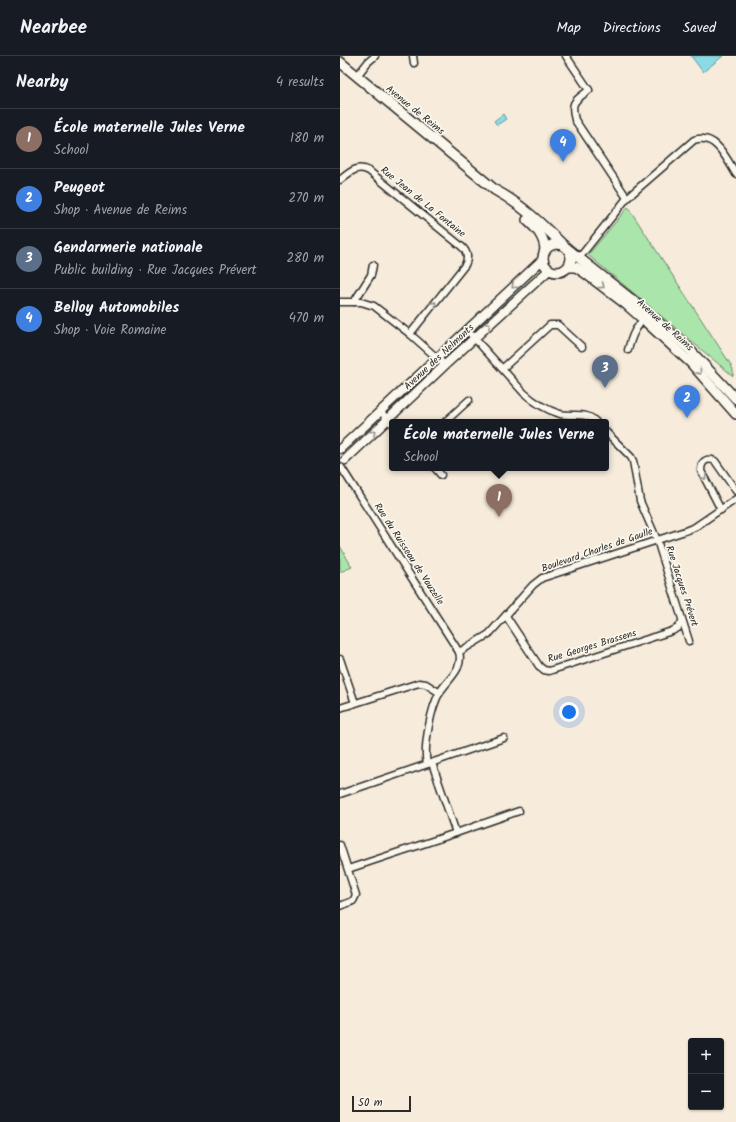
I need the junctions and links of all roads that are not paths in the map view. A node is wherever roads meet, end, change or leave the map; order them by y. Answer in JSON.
{"nodes":[{"id":1,"x":375,"y":56,"type":"edge"},
{"id":2,"x":412,"y":56,"type":"edge"},
{"id":3,"x":566,"y":56,"type":"edge"},
{"id":4,"x":340,"y":62,"type":"edge"},
{"id":5,"x":414,"y":63,"type":"dead end"},
{"id":6,"x":357,"y":76,"type":"junction"},
{"id":7,"x":736,"y":174,"type":"edge"},
{"id":8,"x":340,"y":180,"type":"edge"},
{"id":9,"x":495,"y":190,"type":"junction"},
{"id":10,"x":627,"y":198,"type":"junction"},
{"id":11,"x":566,"y":248,"type":"junction"},
{"id":12,"x":544,"y":255,"type":"junction"},
{"id":13,"x":579,"y":258,"type":"junction"},
{"id":14,"x":373,"y":265,"type":"dead end"},
{"id":15,"x":568,"y":267,"type":"junction"},
{"id":16,"x":549,"y":270,"type":"junction"},
{"id":17,"x":340,"y":302,"type":"edge"},
{"id":18,"x":354,"y":302,"type":"junction"},
{"id":19,"x":646,"y":317,"type":"junction"},
{"id":20,"x":467,"y":330,"type":"junction"},
{"id":21,"x":410,"y":334,"type":"junction"},
{"id":22,"x":475,"y":338,"type":"junction"},
{"id":23,"x":582,"y":347,"type":"dead end"},
{"id":24,"x":628,"y":350,"type":"dead end"},
{"id":25,"x":438,"y":358,"type":"junction"},
{"id":26,"x":445,"y":365,"type":"junction"},
{"id":27,"x":503,"y":368,"type":"junction"},
{"id":28,"x":736,"y":399,"type":"edge"},
{"id":29,"x":469,"y":400,"type":"dead end"},
{"id":30,"x":381,"y":412,"type":"junction"},
{"id":31,"x":736,"y":414,"type":"edge"},
{"id":32,"x":392,"y":419,"type":"edge"},
{"id":33,"x":448,"y":419,"type":"edge"},
{"id":34,"x":592,"y":419,"type":"edge"},
{"id":35,"x":389,"y":420,"type":"edge"},
{"id":36,"x":389,"y":422,"type":"edge"},
{"id":37,"x":609,"y":435,"type":"edge"},
{"id":38,"x":340,"y":450,"type":"edge"},
{"id":39,"x":342,"y":465,"type":"edge"},
{"id":40,"x":438,"y":471,"type":"edge"},
{"id":41,"x":441,"y":474,"type":"dead end"},
{"id":42,"x":736,"y":491,"type":"edge"},
{"id":43,"x":736,"y":499,"type":"edge"},
{"id":44,"x":721,"y":510,"type":"junction"},
{"id":45,"x":657,"y":540,"type":"junction"},
{"id":46,"x":506,"y":616,"type":"junction"},
{"id":47,"x":682,"y":622,"type":"junction"},
{"id":48,"x":689,"y":641,"type":"dead end"},
{"id":49,"x":459,"y":652,"type":"junction"},
{"id":50,"x":340,"y":659,"type":"edge"},
{"id":51,"x":440,"y":693,"type":"junction"},
{"id":52,"x":355,"y":703,"type":"junction"},
{"id":53,"x":340,"y":708,"type":"edge"},
{"id":54,"x":504,"y":738,"type":"dead end"},
{"id":55,"x":430,"y":763,"type":"junction"},
{"id":56,"x":340,"y":794,"type":"edge"},
{"id":57,"x":519,"y":811,"type":"dead end"},
{"id":58,"x":456,"y":833,"type":"junction"},
{"id":59,"x":340,"y":845,"type":"edge"},
{"id":60,"x":348,"y":869,"type":"junction"},
{"id":61,"x":340,"y":906,"type":"edge"}],
"edges":[{"from":1,"to":6,"type":"street"},
{"from":2,"to":5,"type":"street"},
{"from":3,"to":10,"type":"street"},
{"from":4,"to":6,"type":"main road","name":"Avenue de Reims"},
{"from":6,"to":9,"type":"main road","name":"Avenue de Reims"},
{"from":7,"to":10,"type":"street"},
{"from":21,"to":8,"type":"street","name":"Rue Jean de La Fontaine","one_way":true},
{"from":9,"to":11,"type":"main road","name":"Avenue de Reims"},
{"from":9,"to":12,"type":"main road","name":"Avenue de Reims"},
{"from":10,"to":13,"type":"street"},
{"from":11,"to":12,"type":"main road"},
{"from":11,"to":13,"type":"main road","name":"Avenue de Reims"},
{"from":11,"to":15,"type":"main road"},
{"from":12,"to":16,"type":"main road","name":"Avenue de Reims"},
{"from":12,"to":20,"type":"street","name":"Avenue des Nelmonts","one_way":true},
{"from":13,"to":19,"type":"main road","name":"Avenue de Reims"},
{"from":14,"to":18,"type":"street"},
{"from":15,"to":16,"type":"main road"},
{"from":15,"to":19,"type":"main road","name":"Avenue de Reims","one_way":true},
{"from":22,"to":16,"type":"street","name":"Avenue des Nelmonts","one_way":true},
{"from":17,"to":18,"type":"street"},
{"from":18,"to":21,"type":"street"},
{"from":19,"to":24,"type":"street"},
{"from":19,"to":28,"type":"main road","name":"Avenue de Reims"},
{"from":19,"to":31,"type":"main road","name":"Avenue de Reims","one_way":true},
{"from":20,"to":22,"type":"street"},
{"from":20,"to":25,"type":"street","name":"Avenue des Nelmonts"},
{"from":21,"to":25,"type":"street"},
{"from":22,"to":26,"type":"street","name":"Avenue des Nelmonts"},
{"from":22,"to":27,"type":"street"},
{"from":23,"to":27,"type":"street"},
{"from":25,"to":26,"type":"street"},
{"from":25,"to":30,"type":"street","name":"Avenue des Nelmonts"},
{"from":26,"to":32,"type":"street","name":"Avenue des Nelmonts"},
{"from":27,"to":34,"type":"street"},
{"from":29,"to":33,"type":"street"},
{"from":30,"to":35,"type":"street"},
{"from":30,"to":38,"type":"street","name":"Avenue des Nelmonts"},
{"from":39,"to":36,"type":"street","name":"Avenue des Nelmonts","one_way":true},
{"from":37,"to":45,"type":"street","name":"Rue Jacques Prévert"},
{"from":38,"to":39,"type":"street","name":"Avenue des Nelmonts"},
{"from":39,"to":49,"type":"street","name":"Rue du Ruisseau de Vauzelle"},
{"from":40,"to":41,"type":"street"},
{"from":42,"to":44,"type":"street","one_way":true},
{"from":43,"to":44,"type":"street","name":"Boulevard Charles de Gaulle"},
{"from":44,"to":45,"type":"street","name":"Boulevard Charles de Gaulle"},
{"from":45,"to":46,"type":"street","name":"Boulevard Charles de Gaulle"},
{"from":45,"to":47,"type":"street","name":"Rue Jacques Prévert"},
{"from":46,"to":47,"type":"street","name":"Rue Georges Brassens"},
{"from":46,"to":49,"type":"street","name":"Boulevard Charles de Gaulle"},
{"from":47,"to":48,"type":"street","name":"Rue Jacques Prévert"},
{"from":49,"to":51,"type":"street"},
{"from":50,"to":52,"type":"street"},
{"from":51,"to":52,"type":"street"},
{"from":51,"to":55,"type":"street"},
{"from":52,"to":53,"type":"street"},
{"from":54,"to":55,"type":"street"},
{"from":55,"to":56,"type":"street"},
{"from":55,"to":58,"type":"street"},
{"from":57,"to":58,"type":"street"},
{"from":58,"to":60,"type":"street"},
{"from":59,"to":60,"type":"street"},
{"from":60,"to":61,"type":"street"}]}
